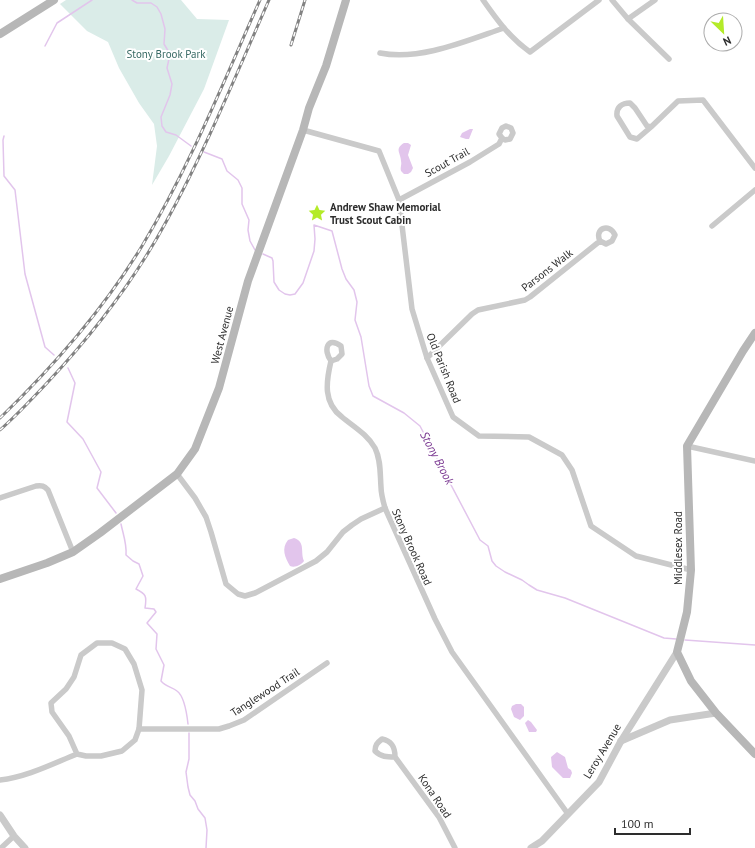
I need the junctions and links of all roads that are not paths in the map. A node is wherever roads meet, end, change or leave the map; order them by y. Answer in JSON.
{"nodes":[{"id":1,"x":54,"y":0,"type":"edge"},
{"id":2,"x":346,"y":0,"type":"edge"},
{"id":3,"x":483,"y":0,"type":"edge"},
{"id":4,"x":599,"y":0,"type":"edge"},
{"id":5,"x":612,"y":0,"type":"edge"},
{"id":6,"x":655,"y":0,"type":"edge"},
{"id":7,"x":628,"y":19,"type":"junction"},
{"id":8,"x":504,"y":28,"type":"junction"},
{"id":9,"x":0,"y":34,"type":"edge"},
{"id":10,"x":380,"y":53,"type":"dead end"},
{"id":11,"x":669,"y":59,"type":"dead end"},
{"id":12,"x":651,"y":127,"type":"junction"},
{"id":13,"x":303,"y":130,"type":"junction"},
{"id":14,"x":502,"y":138,"type":"dead end"},
{"id":15,"x":755,"y":168,"type":"edge"},
{"id":16,"x":755,"y":190,"type":"edge"},
{"id":17,"x":399,"y":200,"type":"junction"},
{"id":18,"x":712,"y":226,"type":"dead end"},
{"id":19,"x":600,"y":241,"type":"dead end"},
{"id":20,"x":755,"y":333,"type":"edge"},
{"id":21,"x":427,"y":358,"type":"junction"},
{"id":22,"x":331,"y":361,"type":"dead end"},
{"id":23,"x":687,"y":446,"type":"junction"},
{"id":24,"x":755,"y":461,"type":"edge"},
{"id":25,"x":177,"y":474,"type":"junction"},
{"id":26,"x":0,"y":498,"type":"edge"},
{"id":27,"x":385,"y":508,"type":"junction"},
{"id":28,"x":73,"y":552,"type":"junction"},
{"id":29,"x":691,"y":570,"type":"junction"},
{"id":30,"x":0,"y":579,"type":"edge"},
{"id":31,"x":677,"y":652,"type":"junction"},
{"id":32,"x":327,"y":663,"type":"dead end"},
{"id":33,"x":716,"y":713,"type":"junction"},
{"id":34,"x":139,"y":729,"type":"junction"},
{"id":35,"x":621,"y":741,"type":"junction"},
{"id":36,"x":77,"y":754,"type":"junction"},
{"id":37,"x":755,"y":754,"type":"edge"},
{"id":38,"x":395,"y":757,"type":"dead end"},
{"id":39,"x":0,"y":780,"type":"edge"},
{"id":40,"x":568,"y":814,"type":"junction"},
{"id":41,"x":0,"y":815,"type":"edge"},
{"id":42,"x":14,"y":836,"type":"junction"},
{"id":43,"x":1,"y":848,"type":"edge"},
{"id":44,"x":25,"y":848,"type":"edge"},
{"id":45,"x":455,"y":848,"type":"edge"},
{"id":46,"x":531,"y":848,"type":"edge"}],
"edges":[{"from":1,"to":9,"type":"main road"},
{"from":2,"to":13,"type":"main road","name":"West Avenue"},
{"from":3,"to":8,"type":"street"},
{"from":4,"to":8,"type":"street"},
{"from":5,"to":7,"type":"street"},
{"from":6,"to":7,"type":"street"},
{"from":7,"to":11,"type":"street"},
{"from":8,"to":10,"type":"street"},
{"from":12,"to":12,"type":"street"},
{"from":12,"to":15,"type":"street"},
{"from":13,"to":17,"type":"street","name":"Old Parish Road"},
{"from":13,"to":25,"type":"main road","name":"West Avenue"},
{"from":14,"to":17,"type":"street","name":"Scout Trail"},
{"from":16,"to":18,"type":"street"},
{"from":17,"to":21,"type":"street","name":"Old Parish Road"},
{"from":19,"to":21,"type":"street","name":"Parsons Walk"},
{"from":20,"to":23,"type":"main road"},
{"from":21,"to":29,"type":"street","name":"Old Parish Road"},
{"from":22,"to":27,"type":"street"},
{"from":23,"to":24,"type":"street"},
{"from":23,"to":29,"type":"main road","name":"Middlesex Road"},
{"from":25,"to":27,"type":"street","name":"Stony Brook Road"},
{"from":25,"to":28,"type":"main road","name":"West Avenue"},
{"from":26,"to":28,"type":"street"},
{"from":27,"to":40,"type":"street","name":"Stony Brook Road"},
{"from":28,"to":30,"type":"main road","name":"West Avenue"},
{"from":29,"to":31,"type":"main road","name":"Middlesex Road"},
{"from":31,"to":33,"type":"main road"},
{"from":31,"to":35,"type":"street","name":"Leroy Avenue"},
{"from":32,"to":34,"type":"street","name":"Tanglewood Trail"},
{"from":33,"to":35,"type":"street"},
{"from":33,"to":37,"type":"main road"},
{"from":34,"to":36,"type":"street"},
{"from":34,"to":36,"type":"street"},
{"from":35,"to":40,"type":"street","name":"Leroy Avenue"},
{"from":36,"to":39,"type":"street"},
{"from":38,"to":45,"type":"street","name":"Kona Road"},
{"from":40,"to":46,"type":"street","name":"Leroy Avenue"},
{"from":41,"to":42,"type":"street"},
{"from":42,"to":43,"type":"street"},
{"from":42,"to":44,"type":"street"}]}
